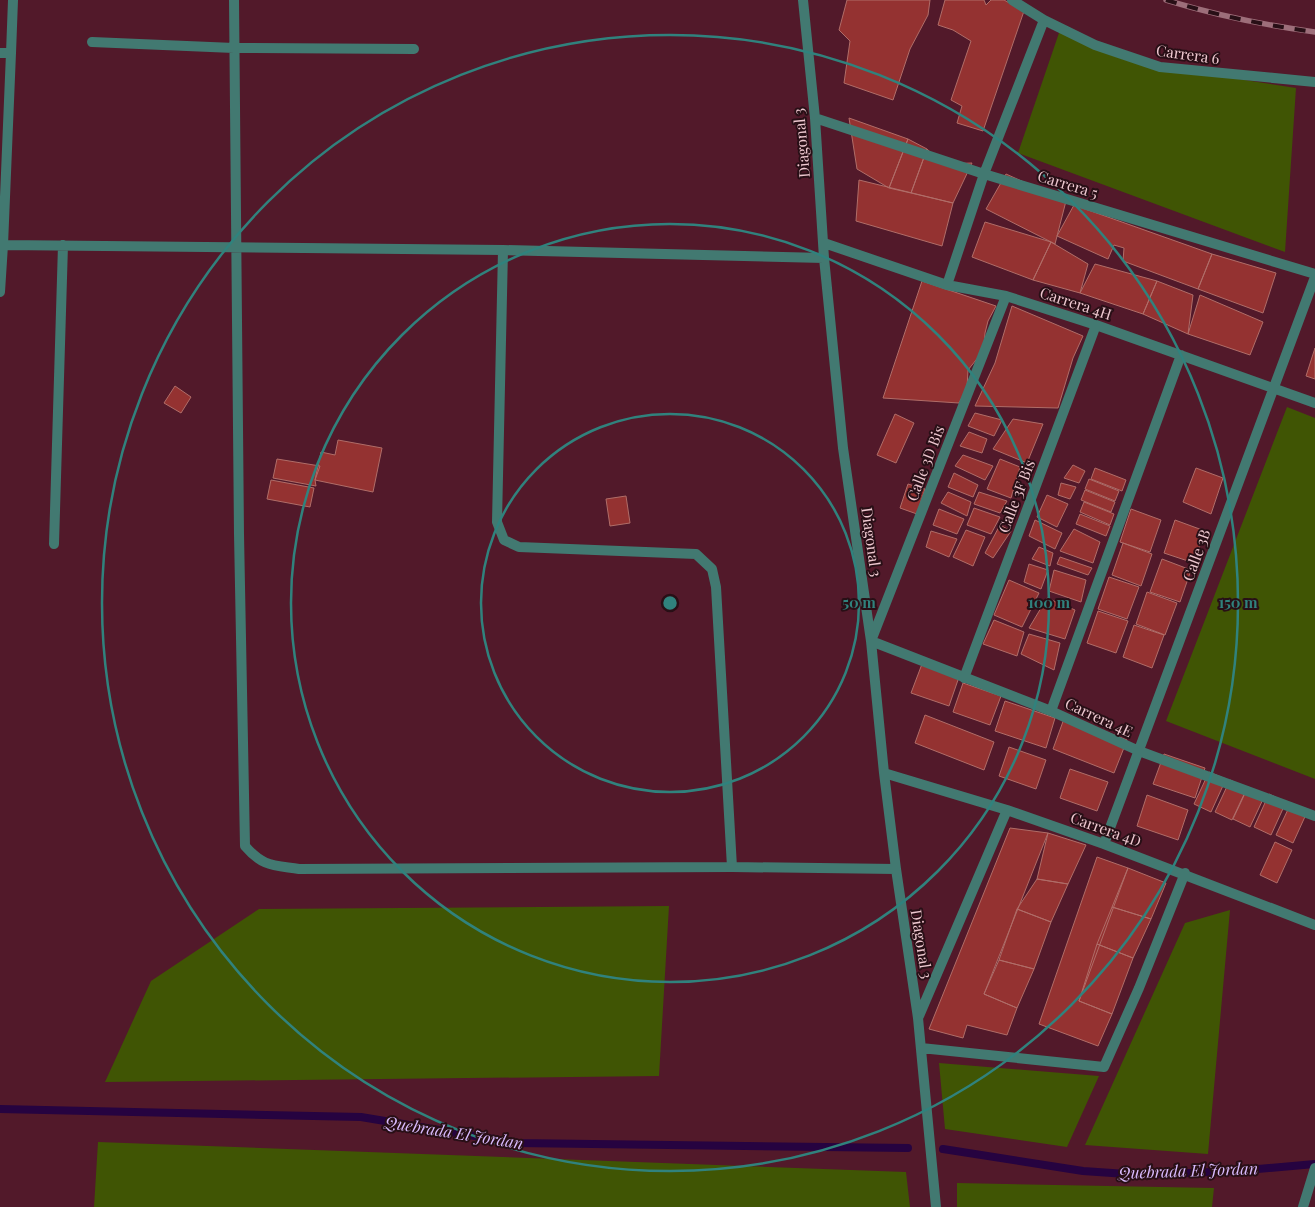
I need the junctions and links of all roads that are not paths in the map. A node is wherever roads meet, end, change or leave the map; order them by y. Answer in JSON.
{"nodes":[{"id":1,"x":13,"y":0,"type":"edge"},
{"id":2,"x":234,"y":0,"type":"edge"},
{"id":3,"x":803,"y":0,"type":"edge"},
{"id":4,"x":1012,"y":0,"type":"edge"},
{"id":5,"x":1044,"y":20,"type":"junction"},
{"id":6,"x":92,"y":42,"type":"dead end"},
{"id":7,"x":234,"y":48,"type":"junction"},
{"id":8,"x":414,"y":49,"type":"dead end"},
{"id":9,"x":5,"y":53,"type":"edge"},
{"id":10,"x":1315,"y":82,"type":"edge"},
{"id":11,"x":815,"y":118,"type":"junction"},
{"id":12,"x":984,"y":174,"type":"junction"},
{"id":13,"x":824,"y":243,"type":"junction"},
{"id":14,"x":3,"y":245,"type":"junction"},
{"id":15,"x":64,"y":245,"type":"junction"},
{"id":16,"x":236,"y":247,"type":"junction"},
{"id":17,"x":503,"y":250,"type":"junction"},
{"id":18,"x":824,"y":258,"type":"junction"},
{"id":19,"x":1315,"y":276,"type":"edge"},
{"id":20,"x":947,"y":285,"type":"junction"},
{"id":21,"x":0,"y":292,"type":"edge"},
{"id":22,"x":1006,"y":296,"type":"junction"},
{"id":23,"x":1096,"y":325,"type":"junction"},
{"id":24,"x":1182,"y":355,"type":"junction"},
{"id":25,"x":1274,"y":388,"type":"junction"},
{"id":26,"x":1315,"y":403,"type":"edge"},
{"id":27,"x":54,"y":544,"type":"dead end"},
{"id":28,"x":871,"y":641,"type":"junction"},
{"id":29,"x":964,"y":678,"type":"junction"},
{"id":30,"x":1051,"y":711,"type":"junction"},
{"id":31,"x":1139,"y":752,"type":"junction"},
{"id":32,"x":884,"y":773,"type":"junction"},
{"id":33,"x":1007,"y":810,"type":"junction"},
{"id":34,"x":1315,"y":816,"type":"edge"},
{"id":35,"x":1104,"y":844,"type":"junction"},
{"id":36,"x":732,"y":867,"type":"junction"},
{"id":37,"x":896,"y":869,"type":"junction"},
{"id":38,"x":1185,"y":873,"type":"junction"},
{"id":39,"x":1315,"y":924,"type":"edge"},
{"id":40,"x":918,"y":1018,"type":"junction"},
{"id":41,"x":921,"y":1048,"type":"junction"},
{"id":42,"x":1315,"y":1168,"type":"edge"},
{"id":43,"x":936,"y":1207,"type":"edge"},
{"id":44,"x":1303,"y":1207,"type":"edge"}],
"edges":[{"from":1,"to":9,"type":"street"},
{"from":2,"to":7,"type":"street"},
{"from":3,"to":11,"type":"street","name":"Diagonal 3"},
{"from":4,"to":5,"type":"street","name":"Carrera 6"},
{"from":5,"to":10,"type":"street","name":"Carrera 6"},
{"from":5,"to":12,"type":"street"},
{"from":6,"to":7,"type":"street"},
{"from":7,"to":8,"type":"street"},
{"from":7,"to":16,"type":"street"},
{"from":9,"to":14,"type":"street"},
{"from":11,"to":12,"type":"street","name":"Carrera 5"},
{"from":11,"to":13,"type":"street","name":"Diagonal 3"},
{"from":12,"to":19,"type":"street","name":"Carrera 5"},
{"from":12,"to":20,"type":"street"},
{"from":13,"to":18,"type":"street","name":"Diagonal 3"},
{"from":13,"to":20,"type":"street","name":"Carrera 4H"},
{"from":14,"to":15,"type":"street"},
{"from":14,"to":21,"type":"street"},
{"from":15,"to":16,"type":"street"},
{"from":15,"to":27,"type":"street"},
{"from":16,"to":17,"type":"street"},
{"from":16,"to":36,"type":"street"},
{"from":17,"to":18,"type":"street"},
{"from":17,"to":36,"type":"street"},
{"from":18,"to":28,"type":"street","name":"Diagonal 3"},
{"from":19,"to":25,"type":"street","name":"Calle 3B"},
{"from":20,"to":22,"type":"street","name":"Carrera 4H"},
{"from":22,"to":23,"type":"street","name":"Carrera 4H"},
{"from":22,"to":28,"type":"street","name":"Calle 3D Bis"},
{"from":23,"to":24,"type":"street","name":"Carrera 4H"},
{"from":23,"to":29,"type":"street","name":"Calle 3F Bis"},
{"from":24,"to":25,"type":"street","name":"Carrera 4H"},
{"from":24,"to":30,"type":"street"},
{"from":25,"to":26,"type":"street","name":"Carrera 4H"},
{"from":25,"to":31,"type":"street","name":"Calle 3B"},
{"from":28,"to":29,"type":"street","name":"Carrera 4E"},
{"from":28,"to":32,"type":"street","name":"Diagonal 3"},
{"from":29,"to":30,"type":"street","name":"Carrera 4E"},
{"from":30,"to":31,"type":"street","name":"Carrera 4E"},
{"from":31,"to":34,"type":"street","name":"Carrera 4E"},
{"from":31,"to":35,"type":"street","name":"Calle 3B"},
{"from":32,"to":33,"type":"street","name":"Carrera 4D"},
{"from":32,"to":37,"type":"street","name":"Diagonal 3"},
{"from":33,"to":35,"type":"street","name":"Carrera 4D"},
{"from":33,"to":40,"type":"street"},
{"from":35,"to":38,"type":"street","name":"Carrera 4D"},
{"from":36,"to":37,"type":"street"},
{"from":37,"to":40,"type":"street","name":"Diagonal 3"},
{"from":38,"to":39,"type":"street","name":"Carrera 4D"},
{"from":38,"to":41,"type":"street"},
{"from":40,"to":41,"type":"street","name":"Diagonal 3"},
{"from":41,"to":43,"type":"street","name":"Diagonal 3"},
{"from":42,"to":44,"type":"street"}]}
